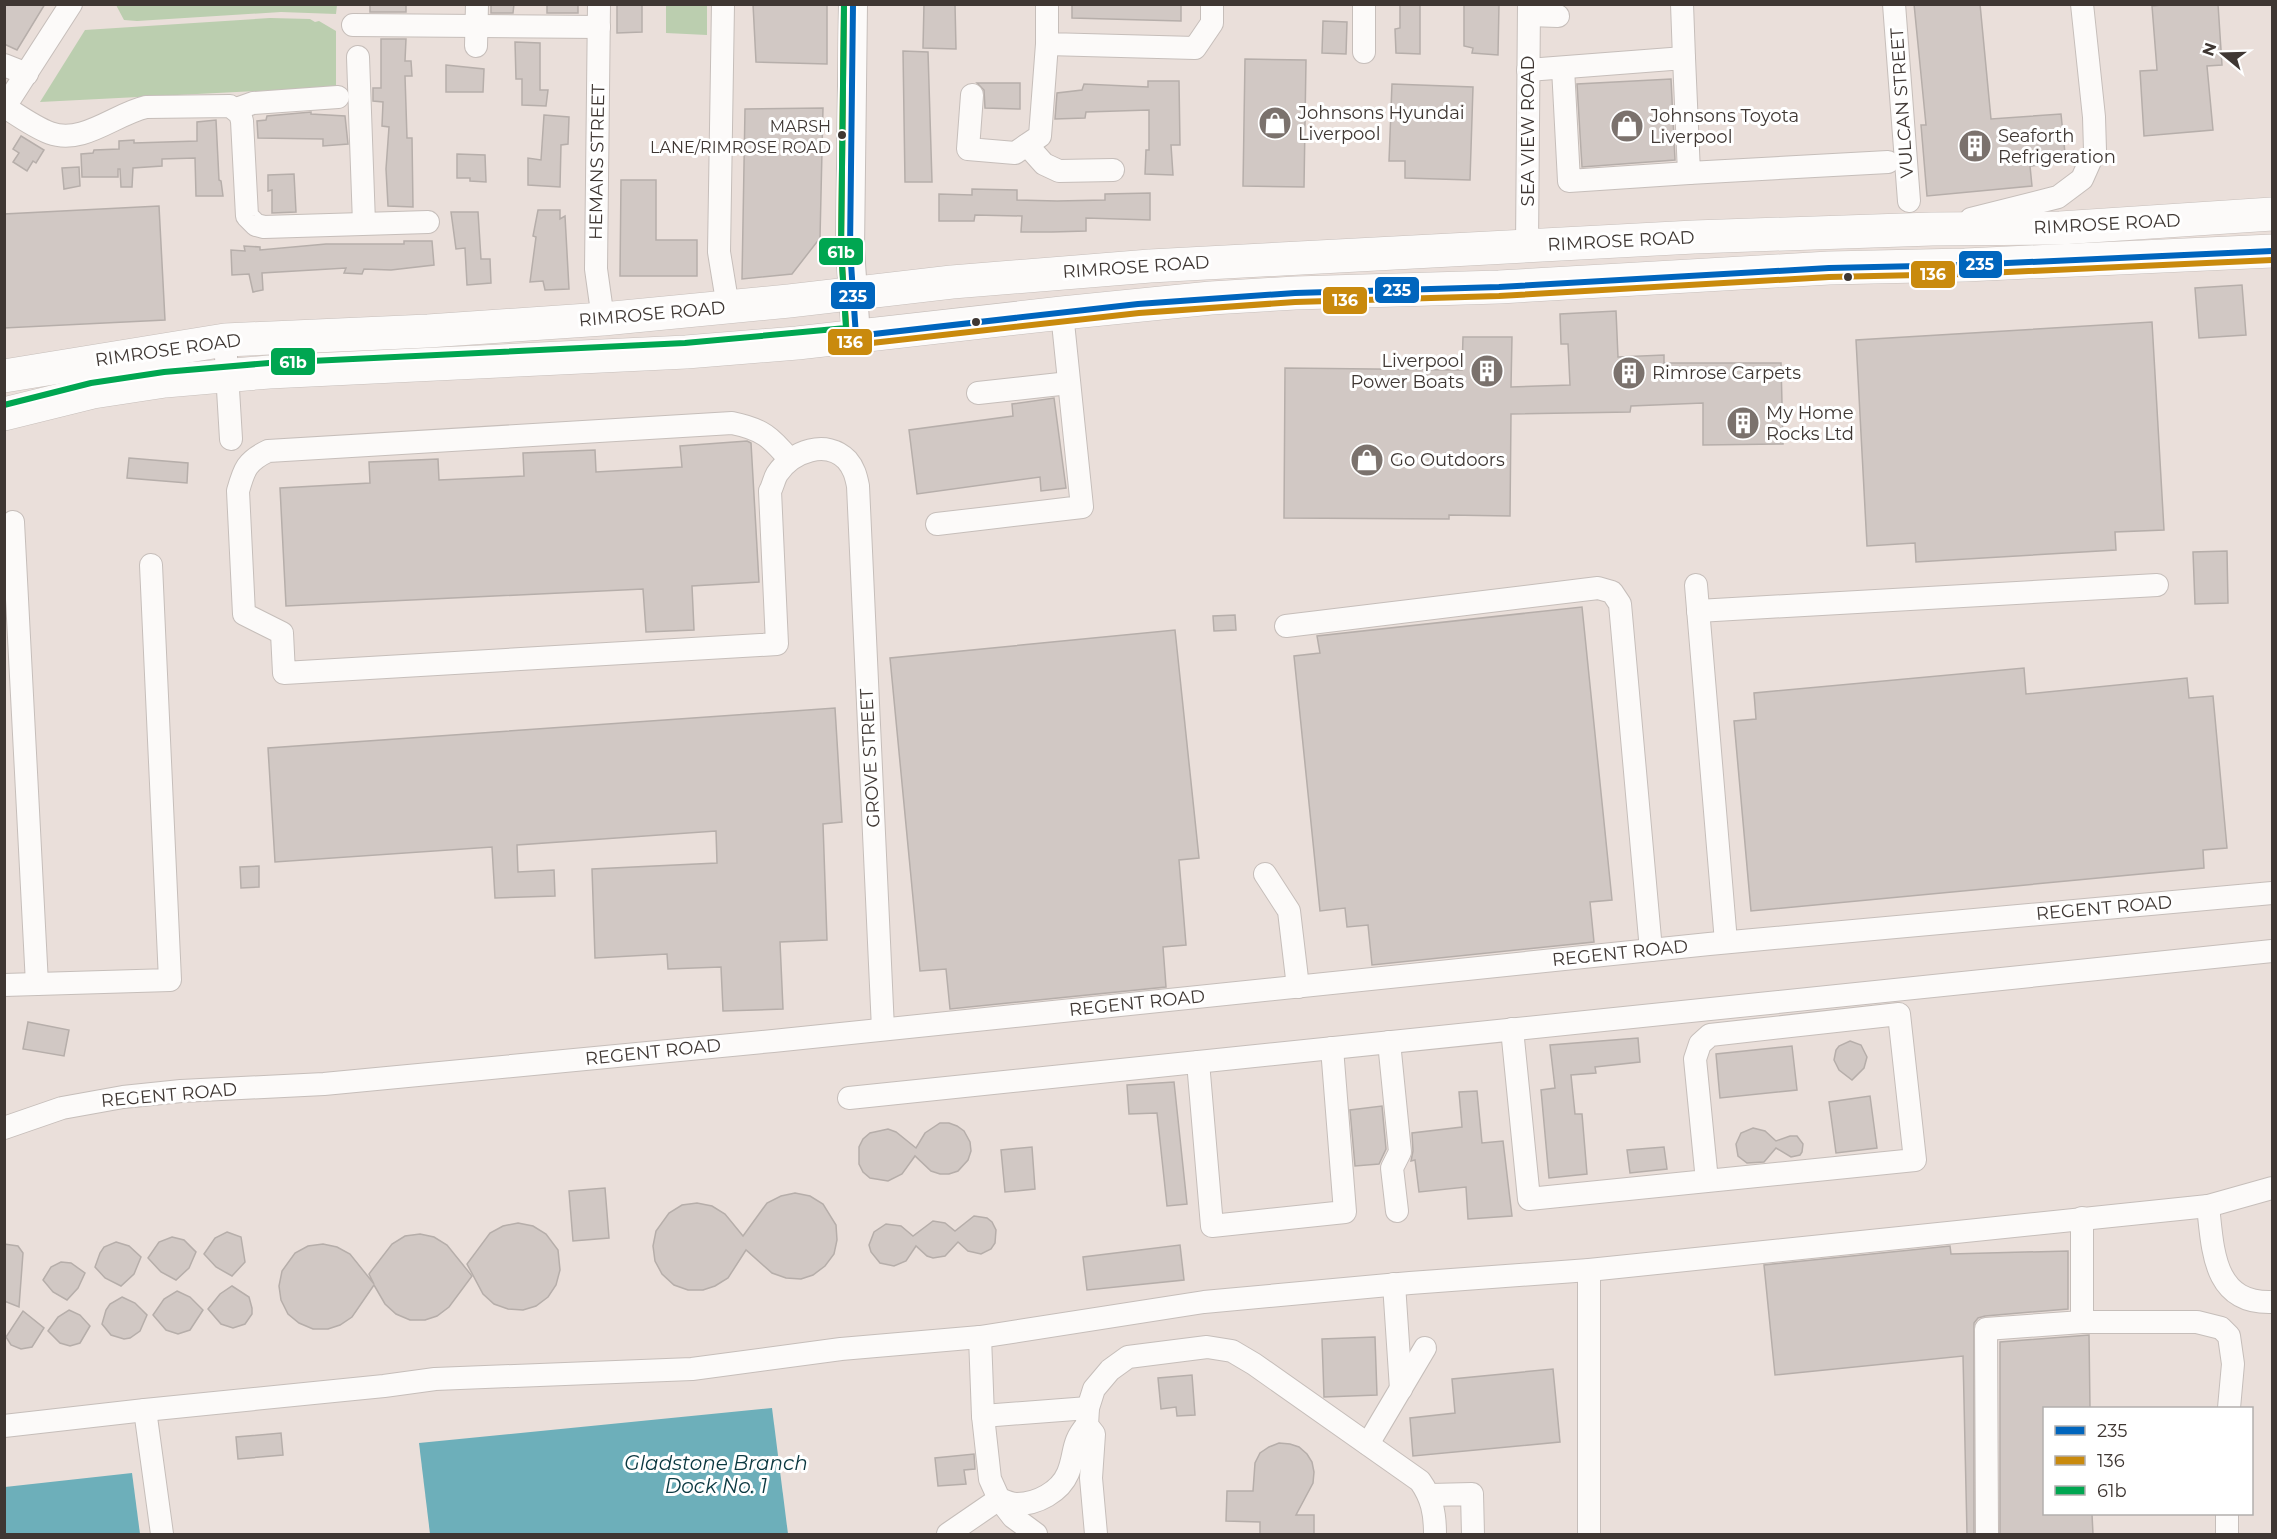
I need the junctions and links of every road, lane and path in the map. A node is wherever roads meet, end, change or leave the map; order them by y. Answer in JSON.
{"nodes":[{"id":1,"x":71,"y":4,"type":"edge"},
{"id":2,"x":477,"y":4,"type":"edge"},
{"id":3,"x":599,"y":4,"type":"edge"},
{"id":4,"x":723,"y":4,"type":"edge"},
{"id":5,"x":853,"y":4,"type":"edge"},
{"id":6,"x":1047,"y":4,"type":"edge"},
{"id":7,"x":1364,"y":4,"type":"edge"},
{"id":8,"x":1682,"y":4,"type":"edge"},
{"id":9,"x":1894,"y":4,"type":"edge"},
{"id":10,"x":2082,"y":4,"type":"edge"},
{"id":11,"x":1529,"y":10,"type":"edge"},
{"id":12,"x":1212,"y":14,"type":"edge"},
{"id":13,"x":1558,"y":16,"type":"dead end"},
{"id":14,"x":349,"y":18,"type":"edge"},
{"id":15,"x":598,"y":27,"type":"junction"},
{"id":16,"x":476,"y":37,"type":"junction"},
{"id":17,"x":1047,"y":44,"type":"junction"},
{"id":18,"x":1364,"y":52,"type":"dead end"},
{"id":19,"x":358,"y":57,"type":"dead end"},
{"id":20,"x":1684,"y":58,"type":"junction"},
{"id":21,"x":1528,"y":63,"type":"junction"},
{"id":22,"x":4,"y":64,"type":"edge"},
{"id":23,"x":1563,"y":68,"type":"junction"},
{"id":24,"x":27,"y":74,"type":"junction"},
{"id":25,"x":972,"y":95,"type":"dead end"},
{"id":26,"x":338,"y":97,"type":"dead end"},
{"id":27,"x":5,"y":108,"type":"edge"},
{"id":28,"x":236,"y":109,"type":"junction"},
{"id":29,"x":1027,"y":145,"type":"junction"},
{"id":30,"x":1888,"y":162,"type":"dead end"},
{"id":31,"x":1113,"y":170,"type":"dead end"},
{"id":32,"x":1689,"y":173,"type":"junction"},
{"id":33,"x":1909,"y":201,"type":"dead end"},
{"id":34,"x":2272,"y":214,"type":"edge"},
{"id":35,"x":428,"y":222,"type":"dead end"},
{"id":36,"x":364,"y":223,"type":"junction"},
{"id":37,"x":1932,"y":229,"type":"junction"},
{"id":38,"x":1527,"y":246,"type":"junction"},
{"id":39,"x":2272,"y":251,"type":"edge"},
{"id":40,"x":852,"y":294,"type":"junction"},
{"id":41,"x":728,"y":307,"type":"junction"},
{"id":42,"x":1062,"y":313,"type":"junction"},
{"id":43,"x":603,"y":319,"type":"junction"},
{"id":44,"x":856,"y":336,"type":"junction"},
{"id":45,"x":225,"y":340,"type":"junction"},
{"id":46,"x":228,"y":375,"type":"junction"},
{"id":47,"x":4,"y":376,"type":"edge"},
{"id":48,"x":1069,"y":383,"type":"junction"},
{"id":49,"x":978,"y":393,"type":"dead end"},
{"id":50,"x":4,"y":414,"type":"edge"},
{"id":51,"x":231,"y":439,"type":"dead end"},
{"id":52,"x":790,"y":460,"type":"junction"},
{"id":53,"x":13,"y":522,"type":"dead end"},
{"id":54,"x":937,"y":524,"type":"dead end"},
{"id":55,"x":152,"y":565,"type":"dead end"},
{"id":56,"x":1696,"y":585,"type":"dead end"},
{"id":57,"x":2157,"y":585,"type":"dead end"},
{"id":58,"x":1698,"y":611,"type":"junction"},
{"id":59,"x":1286,"y":626,"type":"dead end"},
{"id":60,"x":1265,"y":874,"type":"dead end"},
{"id":61,"x":2272,"y":893,"type":"edge"},
{"id":62,"x":1726,"y":942,"type":"junction"},
{"id":63,"x":1651,"y":950,"type":"junction"},
{"id":64,"x":2272,"y":951,"type":"edge"},
{"id":65,"x":37,"y":984,"type":"junction"},
{"id":66,"x":4,"y":985,"type":"edge"},
{"id":67,"x":1298,"y":987,"type":"junction"},
{"id":68,"x":883,"y":1029,"type":"junction"},
{"id":69,"x":1512,"y":1029,"type":"junction"},
{"id":70,"x":1389,"y":1042,"type":"junction"},
{"id":71,"x":1332,"y":1048,"type":"junction"},
{"id":72,"x":1198,"y":1062,"type":"junction"},
{"id":73,"x":849,"y":1098,"type":"dead end"},
{"id":74,"x":4,"y":1128,"type":"edge"},
{"id":75,"x":1707,"y":1181,"type":"junction"},
{"id":76,"x":2272,"y":1188,"type":"edge"},
{"id":77,"x":2208,"y":1206,"type":"junction"},
{"id":78,"x":1397,"y":1211,"type":"dead end"},
{"id":79,"x":2082,"y":1218,"type":"junction"},
{"id":80,"x":1589,"y":1270,"type":"junction"},
{"id":81,"x":1394,"y":1284,"type":"junction"},
{"id":82,"x":2272,"y":1302,"type":"edge"},
{"id":83,"x":2082,"y":1322,"type":"junction"},
{"id":84,"x":980,"y":1337,"type":"junction"},
{"id":85,"x":1425,"y":1348,"type":"dead end"},
{"id":86,"x":1401,"y":1389,"type":"junction"},
{"id":87,"x":2229,"y":1407,"type":"edge"},
{"id":88,"x":145,"y":1410,"type":"junction"},
{"id":89,"x":983,"y":1416,"type":"junction"},
{"id":90,"x":1088,"y":1417,"type":"junction"},
{"id":91,"x":4,"y":1426,"type":"edge"},
{"id":92,"x":1368,"y":1444,"type":"junction"},
{"id":93,"x":1430,"y":1495,"type":"junction"},
{"id":94,"x":999,"y":1499,"type":"junction"},
{"id":95,"x":2227,"y":1515,"type":"edge"},
{"id":96,"x":162,"y":1534,"type":"edge"},
{"id":97,"x":948,"y":1534,"type":"edge"},
{"id":98,"x":1036,"y":1534,"type":"edge"},
{"id":99,"x":1096,"y":1534,"type":"edge"},
{"id":100,"x":1435,"y":1534,"type":"edge"},
{"id":101,"x":1473,"y":1534,"type":"edge"},
{"id":102,"x":1589,"y":1534,"type":"edge"},
{"id":103,"x":1987,"y":1534,"type":"edge"},
{"id":104,"x":2228,"y":1534,"type":"edge"}],
"edges":[{"from":1,"to":24,"type":"street"},
{"from":2,"to":16,"type":"street"},
{"from":3,"to":15,"type":"street","name":"HEMANS STREET"},
{"from":4,"to":41,"type":"street"},
{"from":5,"to":40,"type":"main road"},
{"from":6,"to":17,"type":"street"},
{"from":7,"to":18,"type":"street"},
{"from":8,"to":20,"type":"street"},
{"from":9,"to":33,"type":"street","name":"VULCAN STREET"},
{"from":10,"to":37,"type":"street"},
{"from":11,"to":13,"type":"street","name":"SEA VIEW ROAD"},
{"from":11,"to":21,"type":"street","name":"SEA VIEW ROAD"},
{"from":12,"to":17,"type":"street"},
{"from":14,"to":16,"type":"street"},
{"from":15,"to":16,"type":"street"},
{"from":15,"to":43,"type":"street","name":"HEMANS STREET"},
{"from":17,"to":29,"type":"street"},
{"from":19,"to":36,"type":"street"},
{"from":20,"to":23,"type":"street"},
{"from":20,"to":32,"type":"street"},
{"from":21,"to":23,"type":"street"},
{"from":21,"to":38,"type":"street","name":"SEA VIEW ROAD"},
{"from":22,"to":24,"type":"street"},
{"from":23,"to":32,"type":"street"},
{"from":24,"to":27,"type":"street"},
{"from":25,"to":29,"type":"street"},
{"from":26,"to":28,"type":"street"},
{"from":27,"to":28,"type":"street"},
{"from":28,"to":36,"type":"street"},
{"from":29,"to":31,"type":"street"},
{"from":30,"to":32,"type":"street"},
{"from":34,"to":37,"type":"highway","name":"RIMROSE ROAD"},
{"from":35,"to":36,"type":"street"},
{"from":37,"to":38,"type":"highway","name":"RIMROSE ROAD"},
{"from":38,"to":40,"type":"highway","name":"RIMROSE ROAD"},
{"from":39,"to":42,"type":"highway","name":"RIMROSE ROAD"},
{"from":40,"to":41,"type":"highway","name":"RIMROSE ROAD"},
{"from":40,"to":44,"type":"main road"},
{"from":41,"to":43,"type":"highway","name":"RIMROSE ROAD"},
{"from":42,"to":44,"type":"highway","name":"RIMROSE ROAD"},
{"from":42,"to":48,"type":"street"},
{"from":43,"to":45,"type":"highway","name":"RIMROSE ROAD"},
{"from":44,"to":46,"type":"highway","name":"RIMROSE ROAD"},
{"from":45,"to":46,"type":"street"},
{"from":45,"to":47,"type":"highway","name":"RIMROSE ROAD"},
{"from":46,"to":50,"type":"highway","name":"RIMROSE ROAD"},
{"from":46,"to":51,"type":"street"},
{"from":48,"to":49,"type":"street"},
{"from":48,"to":54,"type":"street"},
{"from":52,"to":52,"type":"street"},
{"from":52,"to":68,"type":"street","name":"GROVE STREET"},
{"from":53,"to":65,"type":"street"},
{"from":55,"to":65,"type":"street"},
{"from":56,"to":58,"type":"street"},
{"from":57,"to":58,"type":"street"},
{"from":58,"to":62,"type":"street"},
{"from":59,"to":63,"type":"street"},
{"from":60,"to":67,"type":"street"},
{"from":61,"to":62,"type":"street","name":"REGENT ROAD"},
{"from":62,"to":63,"type":"street","name":"REGENT ROAD"},
{"from":63,"to":67,"type":"street","name":"REGENT ROAD"},
{"from":64,"to":69,"type":"street"},
{"from":65,"to":66,"type":"street"},
{"from":67,"to":68,"type":"street","name":"REGENT ROAD"},
{"from":68,"to":74,"type":"street","name":"REGENT ROAD"},
{"from":69,"to":70,"type":"street"},
{"from":69,"to":75,"type":"street"},
{"from":70,"to":71,"type":"street"},
{"from":70,"to":78,"type":"street"},
{"from":71,"to":72,"type":"street"},
{"from":71,"to":72,"type":"street"},
{"from":72,"to":73,"type":"street"},
{"from":75,"to":75,"type":"street"},
{"from":76,"to":77,"type":"street"},
{"from":77,"to":79,"type":"street"},
{"from":77,"to":82,"type":"street"},
{"from":79,"to":80,"type":"street"},
{"from":79,"to":83,"type":"street"},
{"from":80,"to":81,"type":"street"},
{"from":80,"to":102,"type":"street"},
{"from":81,"to":84,"type":"street"},
{"from":81,"to":86,"type":"street"},
{"from":83,"to":87,"type":"street"},
{"from":83,"to":103,"type":"street"},
{"from":84,"to":88,"type":"street"},
{"from":84,"to":89,"type":"street"},
{"from":85,"to":86,"type":"street"},
{"from":86,"to":92,"type":"street"},
{"from":88,"to":91,"type":"street"},
{"from":88,"to":96,"type":"street"},
{"from":89,"to":90,"type":"street"},
{"from":89,"to":94,"type":"street"},
{"from":90,"to":92,"type":"street"},
{"from":90,"to":94,"type":"street"},
{"from":90,"to":99,"type":"street"},
{"from":92,"to":93,"type":"street"},
{"from":93,"to":100,"type":"street"},
{"from":93,"to":101,"type":"street"},
{"from":94,"to":97,"type":"street"},
{"from":94,"to":98,"type":"street"},
{"from":95,"to":104,"type":"street"}]}
